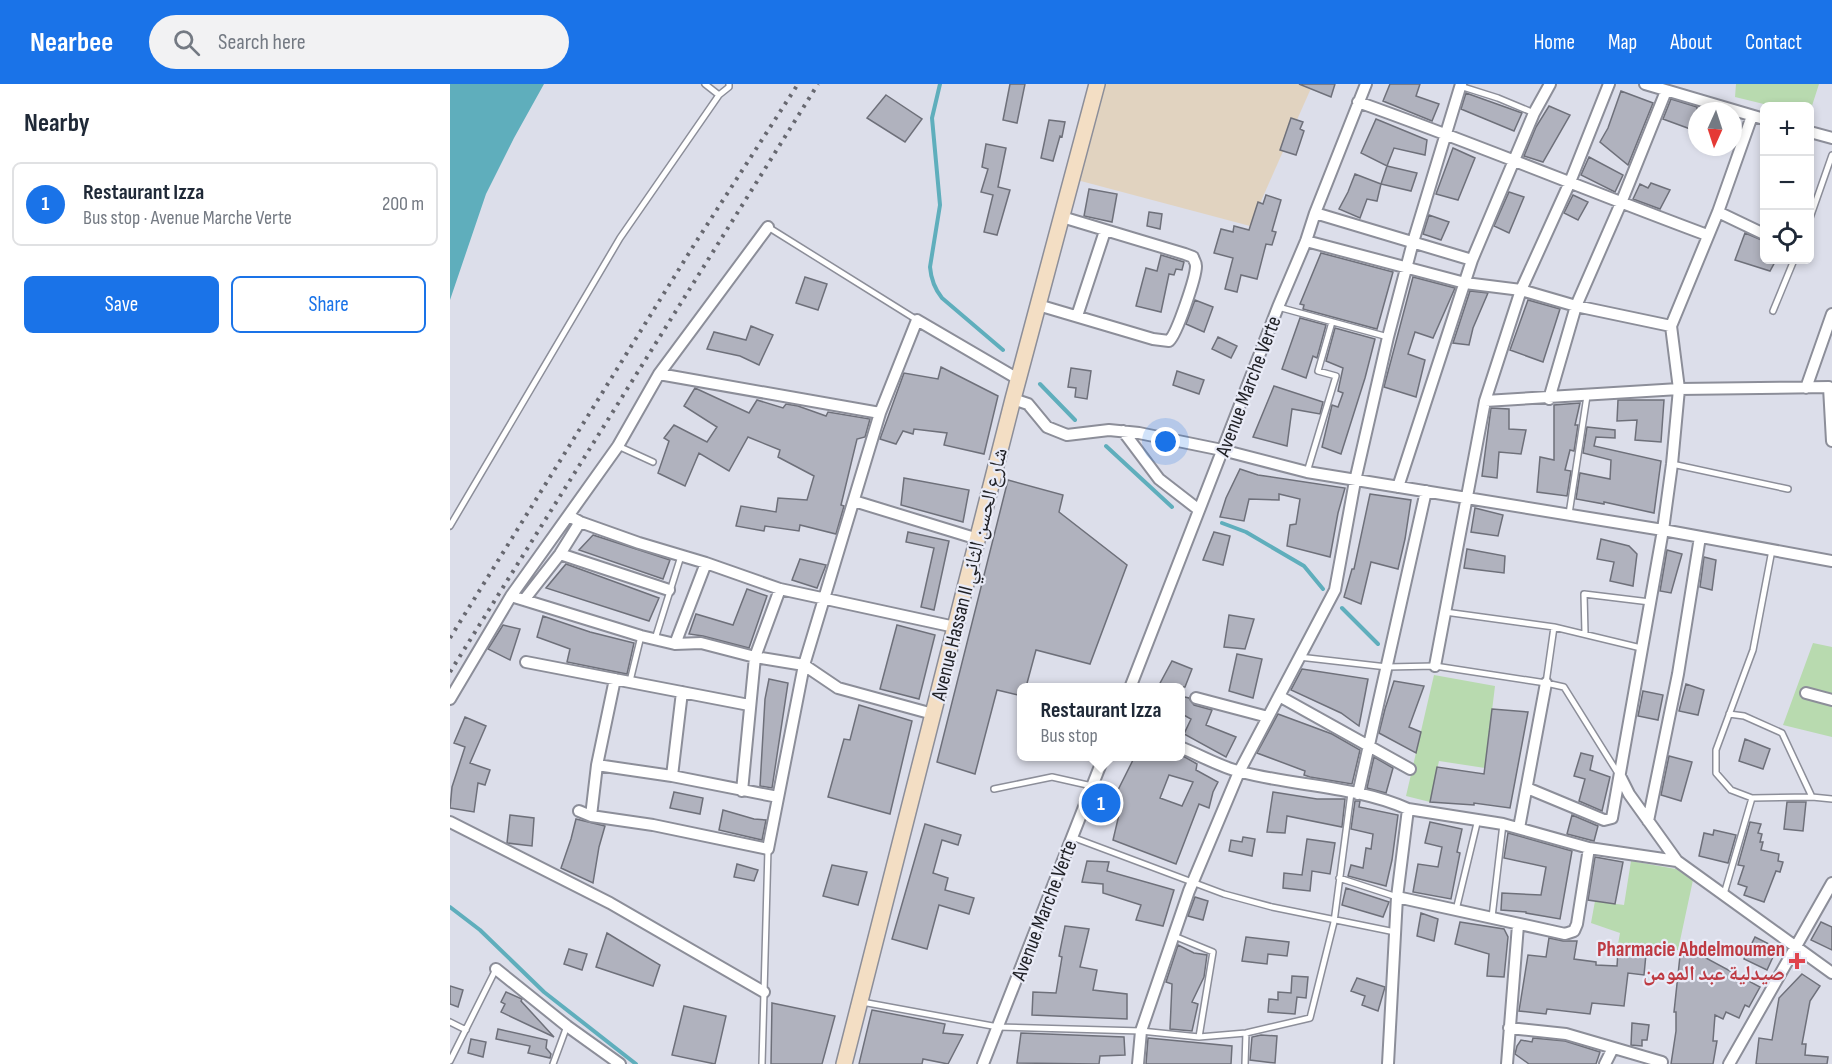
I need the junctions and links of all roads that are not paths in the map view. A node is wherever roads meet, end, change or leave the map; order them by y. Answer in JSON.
{"nodes":[{"id":1,"x":705,"y":84,"type":"edge"},
{"id":2,"x":729,"y":84,"type":"edge"},
{"id":3,"x":1097,"y":84,"type":"edge"},
{"id":4,"x":1366,"y":84,"type":"edge"},
{"id":5,"x":1550,"y":84,"type":"edge"},
{"id":6,"x":1609,"y":84,"type":"edge"},
{"id":7,"x":1645,"y":84,"type":"edge"},
{"id":8,"x":1460,"y":85,"type":"edge"},
{"id":9,"x":1666,"y":91,"type":"junction"},
{"id":10,"x":719,"y":95,"type":"junction"},
{"id":11,"x":1358,"y":102,"type":"junction"},
{"id":12,"x":1534,"y":113,"type":"junction"},
{"id":13,"x":1752,"y":116,"type":"junction"},
{"id":14,"x":1760,"y":118,"type":"edge"},
{"id":15,"x":1446,"y":133,"type":"junction"},
{"id":16,"x":1814,"y":133,"type":"edge"},
{"id":17,"x":1832,"y":138,"type":"edge"},
{"id":18,"x":1832,"y":155,"type":"edge"},
{"id":19,"x":1514,"y":160,"type":"junction"},
{"id":20,"x":1570,"y":182,"type":"junction"},
{"id":21,"x":1621,"y":203,"type":"junction"},
{"id":22,"x":1812,"y":210,"type":"edge"},
{"id":23,"x":1718,"y":212,"type":"junction"},
{"id":24,"x":1315,"y":213,"type":"junction"},
{"id":25,"x":1062,"y":217,"type":"junction"},
{"id":26,"x":768,"y":227,"type":"joint"},
{"id":27,"x":1105,"y":231,"type":"junction"},
{"id":28,"x":1760,"y":232,"type":"edge"},
{"id":29,"x":1707,"y":235,"type":"junction"},
{"id":30,"x":1306,"y":241,"type":"junction"},
{"id":31,"x":1413,"y":242,"type":"junction"},
{"id":32,"x":1472,"y":260,"type":"junction"},
{"id":33,"x":1792,"y":264,"type":"edge"},
{"id":34,"x":1406,"y":267,"type":"junction"},
{"id":35,"x":1465,"y":283,"type":"junction"},
{"id":36,"x":1521,"y":290,"type":"junction"},
{"id":37,"x":1038,"y":305,"type":"junction"},
{"id":38,"x":1576,"y":306,"type":"junction"},
{"id":39,"x":1278,"y":307,"type":"junction"},
{"id":40,"x":1773,"y":311,"type":"dead end"},
{"id":41,"x":1832,"y":314,"type":"edge"},
{"id":42,"x":1077,"y":316,"type":"junction"},
{"id":43,"x":917,"y":320,"type":"junction"},
{"id":44,"x":1332,"y":322,"type":"junction"},
{"id":45,"x":1671,"y":326,"type":"junction"},
{"id":46,"x":1388,"y":337,"type":"junction"},
{"id":47,"x":659,"y":375,"type":"junction"},
{"id":48,"x":1018,"y":379,"type":"junction"},
{"id":49,"x":1806,"y":388,"type":"junction"},
{"id":50,"x":1679,"y":389,"type":"junction"},
{"id":51,"x":1587,"y":396,"type":"junction"},
{"id":52,"x":1013,"y":399,"type":"junction"},
{"id":53,"x":1549,"y":399,"type":"junction"},
{"id":54,"x":1485,"y":401,"type":"junction"},
{"id":55,"x":880,"y":413,"type":"junction"},
{"id":56,"x":1123,"y":431,"type":"junction"},
{"id":57,"x":1832,"y":441,"type":"edge"},
{"id":58,"x":618,"y":446,"type":"junction"},
{"id":59,"x":1222,"y":450,"type":"junction"},
{"id":60,"x":653,"y":462,"type":"dead end"},
{"id":61,"x":1672,"y":464,"type":"junction"},
{"id":62,"x":1307,"y":472,"type":"junction"},
{"id":63,"x":1355,"y":481,"type":"junction"},
{"id":64,"x":1398,"y":487,"type":"junction"},
{"id":65,"x":1788,"y":489,"type":"dead end"},
{"id":66,"x":1426,"y":491,"type":"junction"},
{"id":67,"x":1466,"y":499,"type":"junction"},
{"id":68,"x":854,"y":501,"type":"junction"},
{"id":69,"x":1199,"y":510,"type":"junction"},
{"id":70,"x":568,"y":516,"type":"junction"},
{"id":71,"x":1569,"y":516,"type":"junction"},
{"id":72,"x":580,"y":522,"type":"junction"},
{"id":73,"x":450,"y":526,"type":"edge"},
{"id":74,"x":1663,"y":530,"type":"junction"},
{"id":75,"x":1700,"y":537,"type":"junction"},
{"id":76,"x":978,"y":539,"type":"junction"},
{"id":77,"x":1772,"y":550,"type":"junction"},
{"id":78,"x":560,"y":555,"type":"junction"},
{"id":79,"x":681,"y":556,"type":"junction"},
{"id":80,"x":1832,"y":561,"type":"edge"},
{"id":81,"x":706,"y":563,"type":"junction"},
{"id":82,"x":780,"y":589,"type":"junction"},
{"id":83,"x":669,"y":590,"type":"junction"},
{"id":84,"x":511,"y":596,"type":"junction"},
{"id":85,"x":524,"y":600,"type":"junction"},
{"id":86,"x":824,"y":600,"type":"junction"},
{"id":87,"x":1650,"y":602,"type":"junction"},
{"id":88,"x":1445,"y":611,"type":"junction"},
{"id":89,"x":956,"y":627,"type":"junction"},
{"id":90,"x":1554,"y":627,"type":"junction"},
{"id":91,"x":1585,"y":633,"type":"junction"},
{"id":92,"x":641,"y":636,"type":"junction"},
{"id":93,"x":655,"y":639,"type":"junction"},
{"id":94,"x":675,"y":644,"type":"junction"},
{"id":95,"x":1641,"y":648,"type":"junction"},
{"id":96,"x":755,"y":657,"type":"junction"},
{"id":97,"x":1299,"y":657,"type":"junction"},
{"id":98,"x":526,"y":662,"type":"dead end"},
{"id":99,"x":804,"y":665,"type":"junction"},
{"id":100,"x":1435,"y":666,"type":"junction"},
{"id":101,"x":1387,"y":667,"type":"junction"},
{"id":102,"x":615,"y":679,"type":"junction"},
{"id":103,"x":630,"y":682,"type":"junction"},
{"id":104,"x":1133,"y":683,"type":"edge"},
{"id":105,"x":1546,"y":683,"type":"junction"},
{"id":106,"x":682,"y":692,"type":"junction"},
{"id":107,"x":1806,"y":693,"type":"dead end"},
{"id":108,"x":1279,"y":696,"type":"junction"},
{"id":109,"x":1196,"y":698,"type":"dead end"},
{"id":110,"x":450,"y":699,"type":"edge"},
{"id":111,"x":1832,"y":700,"type":"edge"},
{"id":112,"x":750,"y":705,"type":"junction"},
{"id":113,"x":933,"y":714,"type":"junction"},
{"id":114,"x":1729,"y":714,"type":"junction"},
{"id":115,"x":1268,"y":717,"type":"junction"},
{"id":116,"x":1369,"y":747,"type":"junction"},
{"id":117,"x":1185,"y":749,"type":"edge"},
{"id":118,"x":1102,"y":761,"type":"edge"},
{"id":119,"x":597,"y":765,"type":"junction"},
{"id":120,"x":1410,"y":769,"type":"dead end"},
{"id":121,"x":1239,"y":772,"type":"junction"},
{"id":122,"x":672,"y":776,"type":"junction"},
{"id":123,"x":1620,"y":776,"type":"junction"},
{"id":124,"x":1092,"y":786,"type":"junction"},
{"id":125,"x":1527,"y":788,"type":"junction"},
{"id":126,"x":994,"y":789,"type":"dead end"},
{"id":127,"x":742,"y":791,"type":"junction"},
{"id":128,"x":1355,"y":794,"type":"junction"},
{"id":129,"x":778,"y":797,"type":"junction"},
{"id":130,"x":1812,"y":797,"type":"junction"},
{"id":131,"x":1752,"y":798,"type":"junction"},
{"id":132,"x":1832,"y":799,"type":"edge"},
{"id":133,"x":1408,"y":809,"type":"junction"},
{"id":134,"x":579,"y":811,"type":"dead end"},
{"id":135,"x":591,"y":816,"type":"junction"},
{"id":136,"x":1478,"y":819,"type":"junction"},
{"id":137,"x":1648,"y":821,"type":"junction"},
{"id":138,"x":450,"y":822,"type":"edge"},
{"id":139,"x":1503,"y":824,"type":"junction"},
{"id":140,"x":1520,"y":828,"type":"junction"},
{"id":141,"x":1072,"y":837,"type":"junction"},
{"id":142,"x":1589,"y":848,"type":"junction"},
{"id":143,"x":768,"y":849,"type":"junction"},
{"id":144,"x":1677,"y":861,"type":"junction"},
{"id":145,"x":1339,"y":878,"type":"junction"},
{"id":146,"x":1832,"y":883,"type":"edge"},
{"id":147,"x":1192,"y":884,"type":"junction"},
{"id":148,"x":1724,"y":896,"type":"junction"},
{"id":149,"x":1397,"y":897,"type":"junction"},
{"id":150,"x":1456,"y":910,"type":"junction"},
{"id":151,"x":1491,"y":919,"type":"junction"},
{"id":152,"x":1334,"y":920,"type":"junction"},
{"id":153,"x":1518,"y":925,"type":"junction"},
{"id":154,"x":1395,"y":932,"type":"junction"},
{"id":155,"x":1174,"y":936,"type":"junction"},
{"id":156,"x":1797,"y":947,"type":"junction"},
{"id":157,"x":496,"y":969,"type":"joint"},
{"id":158,"x":1832,"y":974,"type":"edge"},
{"id":159,"x":764,"y":992,"type":"junction"},
{"id":160,"x":860,"y":1002,"type":"junction"},
{"id":161,"x":450,"y":1022,"type":"edge"},
{"id":162,"x":567,"y":1026,"type":"junction"},
{"id":163,"x":998,"y":1028,"type":"junction"},
{"id":164,"x":1509,"y":1028,"type":"junction"},
{"id":165,"x":466,"y":1030,"type":"junction"},
{"id":166,"x":1141,"y":1031,"type":"junction"},
{"id":167,"x":1246,"y":1033,"type":"junction"},
{"id":168,"x":1199,"y":1037,"type":"junction"},
{"id":169,"x":1613,"y":1048,"type":"junction"},
{"id":170,"x":450,"y":1061,"type":"edge"},
{"id":171,"x":1662,"y":1062,"type":"dead end"},
{"id":172,"x":553,"y":1064,"type":"edge"},
{"id":173,"x":620,"y":1064,"type":"edge"},
{"id":174,"x":762,"y":1064,"type":"edge"},
{"id":175,"x":844,"y":1064,"type":"edge"},
{"id":176,"x":983,"y":1064,"type":"edge"},
{"id":177,"x":1138,"y":1064,"type":"edge"},
{"id":178,"x":1245,"y":1064,"type":"edge"},
{"id":179,"x":1388,"y":1064,"type":"edge"},
{"id":180,"x":1507,"y":1064,"type":"edge"},
{"id":181,"x":1605,"y":1064,"type":"edge"},
{"id":182,"x":1729,"y":1064,"type":"edge"}],
"edges":[{"from":1,"to":10,"type":"lane"},
{"from":2,"to":10,"type":"lane"},
{"from":3,"to":25,"type":"street","name":"Avenue Hassan II شارع الحسن الثاني"},
{"from":4,"to":11,"type":"street","name":"Avenue Marche Verte"},
{"from":5,"to":12,"type":"street"},
{"from":6,"to":20,"type":"street"},
{"from":7,"to":9,"type":"street"},
{"from":8,"to":12,"type":"lane"},
{"from":8,"to":15,"type":"street"},
{"from":9,"to":13,"type":"street"},
{"from":9,"to":21,"type":"street"},
{"from":10,"to":73,"type":"lane"},
{"from":11,"to":15,"type":"street"},
{"from":11,"to":24,"type":"street","name":"Avenue Marche Verte"},
{"from":12,"to":19,"type":"street"},
{"from":13,"to":14,"type":"street"},
{"from":13,"to":23,"type":"street"},
{"from":15,"to":19,"type":"street"},
{"from":15,"to":31,"type":"street"},
{"from":16,"to":17,"type":"street"},
{"from":18,"to":22,"type":"lane"},
{"from":19,"to":20,"type":"street"},
{"from":19,"to":32,"type":"street"},
{"from":20,"to":21,"type":"street"},
{"from":20,"to":36,"type":"street"},
{"from":21,"to":29,"type":"street"},
{"from":21,"to":38,"type":"street"},
{"from":23,"to":28,"type":"street"},
{"from":23,"to":29,"type":"street"},
{"from":24,"to":30,"type":"street","name":"Avenue Marche Verte"},
{"from":24,"to":31,"type":"street"},
{"from":25,"to":27,"type":"street"},
{"from":25,"to":37,"type":"street","name":"Avenue Hassan II شارع الحسن الثاني"},
{"from":26,"to":43,"type":"lane"},
{"from":26,"to":47,"type":"street"},
{"from":27,"to":42,"type":"street"},
{"from":27,"to":42,"type":"street"},
{"from":29,"to":45,"type":"street"},
{"from":30,"to":34,"type":"street"},
{"from":30,"to":39,"type":"street","name":"Avenue Marche Verte"},
{"from":31,"to":32,"type":"street"},
{"from":31,"to":34,"type":"street"},
{"from":32,"to":35,"type":"street"},
{"from":33,"to":40,"type":"lane"},
{"from":34,"to":35,"type":"street"},
{"from":34,"to":46,"type":"street"},
{"from":35,"to":36,"type":"street"},
{"from":35,"to":64,"type":"street"},
{"from":36,"to":38,"type":"street"},
{"from":36,"to":54,"type":"street"},
{"from":37,"to":42,"type":"street"},
{"from":37,"to":48,"type":"street","name":"Avenue Hassan II شارع الحسن الثاني"},
{"from":38,"to":45,"type":"street"},
{"from":38,"to":53,"type":"street"},
{"from":39,"to":44,"type":"lane"},
{"from":39,"to":59,"type":"street","name":"Avenue Marche Verte"},
{"from":41,"to":49,"type":"street"},
{"from":43,"to":48,"type":"street"},
{"from":43,"to":55,"type":"street"},
{"from":44,"to":46,"type":"lane"},
{"from":44,"to":62,"type":"lane"},
{"from":45,"to":50,"type":"street"},
{"from":46,"to":63,"type":"street"},
{"from":47,"to":55,"type":"street"},
{"from":47,"to":58,"type":"street"},
{"from":48,"to":52,"type":"street","name":"Avenue Hassan II شارع الحسن الثاني"},
{"from":49,"to":50,"type":"street"},
{"from":49,"to":57,"type":"street"},
{"from":50,"to":51,"type":"street"},
{"from":50,"to":61,"type":"street"},
{"from":51,"to":53,"type":"street"},
{"from":51,"to":71,"type":"lane"},
{"from":52,"to":56,"type":"street"},
{"from":52,"to":76,"type":"street","name":"Avenue Hassan II شارع الحسن الثاني"},
{"from":53,"to":54,"type":"street"},
{"from":54,"to":67,"type":"street"},
{"from":55,"to":68,"type":"street"},
{"from":56,"to":59,"type":"street"},
{"from":56,"to":69,"type":"street"},
{"from":58,"to":60,"type":"lane"},
{"from":58,"to":70,"type":"street"},
{"from":59,"to":62,"type":"street"},
{"from":59,"to":69,"type":"street","name":"Avenue Marche Verte"},
{"from":61,"to":65,"type":"lane"},
{"from":61,"to":74,"type":"street"},
{"from":62,"to":63,"type":"street"},
{"from":63,"to":64,"type":"street"},
{"from":63,"to":97,"type":"street"},
{"from":64,"to":66,"type":"street"},
{"from":66,"to":67,"type":"street"},
{"from":66,"to":101,"type":"street"},
{"from":67,"to":71,"type":"street"},
{"from":67,"to":88,"type":"street"},
{"from":68,"to":76,"type":"street"},
{"from":68,"to":86,"type":"street"},
{"from":69,"to":104,"type":"street","name":"Avenue Marche Verte"},
{"from":70,"to":72,"type":"street"},
{"from":70,"to":84,"type":"street"},
{"from":71,"to":74,"type":"street"},
{"from":72,"to":78,"type":"street"},
{"from":72,"to":79,"type":"street"},
{"from":74,"to":75,"type":"street"},
{"from":74,"to":87,"type":"street"},
{"from":75,"to":77,"type":"street"},
{"from":75,"to":137,"type":"street"},
{"from":76,"to":89,"type":"street","name":"Avenue Hassan II شارع الحسن الثاني"},
{"from":77,"to":80,"type":"street"},
{"from":77,"to":114,"type":"lane"},
{"from":78,"to":83,"type":"street"},
{"from":78,"to":85,"type":"street"},
{"from":79,"to":81,"type":"street"},
{"from":79,"to":83,"type":"lane"},
{"from":81,"to":82,"type":"street"},
{"from":81,"to":94,"type":"street"},
{"from":82,"to":86,"type":"street"},
{"from":82,"to":96,"type":"street"},
{"from":83,"to":93,"type":"lane"},
{"from":84,"to":85,"type":"street"},
{"from":84,"to":110,"type":"street"},
{"from":85,"to":92,"type":"street"},
{"from":86,"to":89,"type":"street"},
{"from":86,"to":99,"type":"street"},
{"from":87,"to":91,"type":"lane"},
{"from":87,"to":95,"type":"street"},
{"from":88,"to":90,"type":"lane"},
{"from":88,"to":100,"type":"street"},
{"from":89,"to":113,"type":"street","name":"Avenue Hassan II شارع الحسن الثاني"},
{"from":90,"to":91,"type":"lane"},
{"from":90,"to":105,"type":"lane"},
{"from":91,"to":95,"type":"lane"},
{"from":92,"to":93,"type":"street"},
{"from":92,"to":103,"type":"lane"},
{"from":93,"to":94,"type":"street"},
{"from":94,"to":96,"type":"street"},
{"from":95,"to":123,"type":"street"},
{"from":96,"to":99,"type":"street"},
{"from":96,"to":112,"type":"street"},
{"from":97,"to":101,"type":"lane"},
{"from":97,"to":108,"type":"street"},
{"from":98,"to":102,"type":"street"},
{"from":99,"to":113,"type":"street"},
{"from":99,"to":129,"type":"street"},
{"from":100,"to":101,"type":"lane"},
{"from":100,"to":105,"type":"lane"},
{"from":101,"to":116,"type":"street"},
{"from":102,"to":103,"type":"street"},
{"from":102,"to":119,"type":"street"},
{"from":103,"to":106,"type":"street"},
{"from":105,"to":123,"type":"lane"},
{"from":105,"to":125,"type":"street"},
{"from":106,"to":112,"type":"street"},
{"from":106,"to":122,"type":"street"},
{"from":107,"to":111,"type":"street"},
{"from":108,"to":115,"type":"street"},
{"from":108,"to":116,"type":"street"},
{"from":109,"to":115,"type":"street"},
{"from":112,"to":127,"type":"street"},
{"from":113,"to":160,"type":"street","name":"Avenue Hassan II شارع الحسن الثاني"},
{"from":114,"to":130,"type":"lane"},
{"from":114,"to":131,"type":"lane"},
{"from":115,"to":121,"type":"street"},
{"from":116,"to":120,"type":"street"},
{"from":116,"to":128,"type":"street"},
{"from":117,"to":121,"type":"street"},
{"from":118,"to":124,"type":"street","name":"Avenue Marche Verte"},
{"from":119,"to":122,"type":"street"},
{"from":119,"to":135,"type":"street"},
{"from":121,"to":128,"type":"street"},
{"from":121,"to":147,"type":"street"},
{"from":122,"to":127,"type":"street"},
{"from":123,"to":125,"type":"street"},
{"from":123,"to":137,"type":"street"},
{"from":124,"to":126,"type":"lane"},
{"from":124,"to":141,"type":"street","name":"Avenue Marche Verte"},
{"from":125,"to":140,"type":"street"},
{"from":127,"to":129,"type":"street"},
{"from":128,"to":133,"type":"street"},
{"from":128,"to":145,"type":"lane"},
{"from":129,"to":143,"type":"street"},
{"from":130,"to":131,"type":"lane"},
{"from":130,"to":132,"type":"lane"},
{"from":131,"to":148,"type":"lane"},
{"from":133,"to":136,"type":"street"},
{"from":133,"to":149,"type":"street"},
{"from":134,"to":135,"type":"street"},
{"from":135,"to":143,"type":"street"},
{"from":136,"to":139,"type":"street"},
{"from":136,"to":150,"type":"lane"},
{"from":137,"to":144,"type":"street"},
{"from":138,"to":159,"type":"street"},
{"from":139,"to":140,"type":"street"},
{"from":139,"to":151,"type":"lane"},
{"from":140,"to":142,"type":"street"},
{"from":141,"to":147,"type":"lane"},
{"from":141,"to":163,"type":"street","name":"Avenue Marche Verte"},
{"from":142,"to":144,"type":"street"},
{"from":142,"to":153,"type":"street"},
{"from":143,"to":159,"type":"lane"},
{"from":144,"to":148,"type":"street"},
{"from":145,"to":149,"type":"lane"},
{"from":145,"to":152,"type":"lane"},
{"from":146,"to":156,"type":"street"},
{"from":147,"to":152,"type":"lane"},
{"from":147,"to":155,"type":"street"},
{"from":148,"to":156,"type":"street"},
{"from":149,"to":150,"type":"street"},
{"from":149,"to":154,"type":"street"},
{"from":150,"to":151,"type":"street"},
{"from":151,"to":153,"type":"street"},
{"from":152,"to":154,"type":"lane"},
{"from":152,"to":167,"type":"lane"},
{"from":153,"to":164,"type":"street"},
{"from":154,"to":179,"type":"street"},
{"from":155,"to":166,"type":"street"},
{"from":155,"to":168,"type":"lane"},
{"from":156,"to":158,"type":"street"},
{"from":156,"to":182,"type":"street"},
{"from":157,"to":162,"type":"street"},
{"from":157,"to":165,"type":"lane"},
{"from":159,"to":174,"type":"lane"},
{"from":160,"to":163,"type":"lane"},
{"from":160,"to":175,"type":"street","name":"Avenue Hassan II شارع الحسن الثاني"},
{"from":161,"to":165,"type":"lane"},
{"from":162,"to":172,"type":"lane"},
{"from":162,"to":173,"type":"street"},
{"from":163,"to":166,"type":"lane"},
{"from":163,"to":176,"type":"street","name":"Avenue Marche Verte"},
{"from":164,"to":169,"type":"street"},
{"from":164,"to":180,"type":"street"},
{"from":165,"to":170,"type":"lane"},
{"from":166,"to":168,"type":"lane"},
{"from":166,"to":177,"type":"street"},
{"from":167,"to":168,"type":"lane"},
{"from":167,"to":178,"type":"lane"},
{"from":169,"to":171,"type":"street"},
{"from":169,"to":181,"type":"street"}]}
